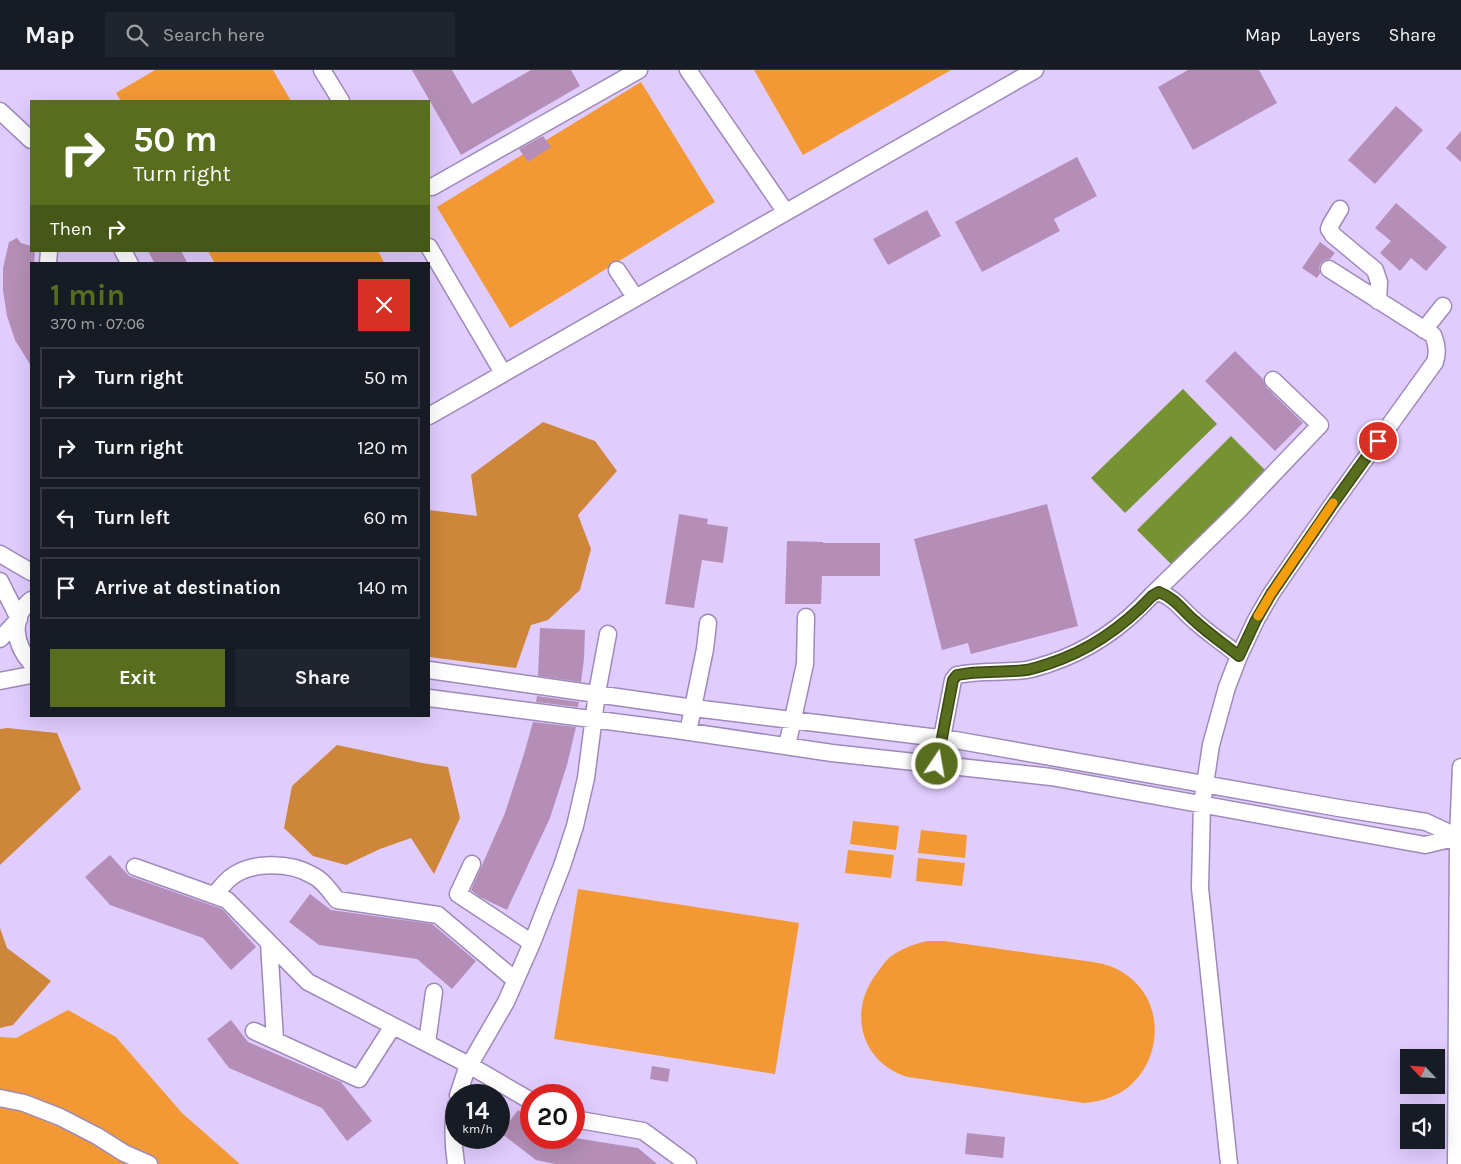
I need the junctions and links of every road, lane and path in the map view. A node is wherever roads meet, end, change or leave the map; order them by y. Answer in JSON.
{"nodes":[{"id":1,"x":639,"y":70,"type":"edge"},
{"id":2,"x":688,"y":70,"type":"edge"},
{"id":3,"x":1035,"y":70,"type":"edge"},
{"id":4,"x":326,"y":71,"type":"edge"},
{"id":5,"x":340,"y":100,"type":"edge"},
{"id":6,"x":0,"y":111,"type":"edge"},
{"id":7,"x":30,"y":138,"type":"edge"},
{"id":8,"x":432,"y":187,"type":"dead end"},
{"id":9,"x":1340,"y":209,"type":"dead end"},
{"id":10,"x":785,"y":211,"type":"junction"},
{"id":11,"x":430,"y":249,"type":"edge"},
{"id":12,"x":1329,"y":269,"type":"dead end"},
{"id":13,"x":617,"y":270,"type":"dead end"},
{"id":14,"x":635,"y":297,"type":"junction"},
{"id":15,"x":1378,"y":300,"type":"junction"},
{"id":16,"x":1444,"y":306,"type":"dead end"},
{"id":17,"x":1424,"y":330,"type":"junction"},
{"id":18,"x":503,"y":373,"type":"junction"},
{"id":19,"x":1273,"y":380,"type":"dead end"},
{"id":20,"x":430,"y":415,"type":"edge"},
{"id":21,"x":0,"y":554,"type":"edge"},
{"id":22,"x":30,"y":571,"type":"edge"},
{"id":23,"x":0,"y":581,"type":"edge"},
{"id":24,"x":1152,"y":596,"type":"junction"},
{"id":25,"x":30,"y":601,"type":"edge"},
{"id":26,"x":806,"y":617,"type":"dead end"},
{"id":27,"x":19,"y":619,"type":"junction"},
{"id":28,"x":708,"y":623,"type":"dead end"},
{"id":29,"x":608,"y":634,"type":"dead end"},
{"id":30,"x":0,"y":639,"type":"edge"},
{"id":31,"x":1239,"y":656,"type":"junction"},
{"id":32,"x":30,"y":662,"type":"edge"},
{"id":33,"x":430,"y":670,"type":"edge"},
{"id":34,"x":30,"y":675,"type":"edge"},
{"id":35,"x":0,"y":681,"type":"edge"},
{"id":36,"x":597,"y":693,"type":"junction"},
{"id":37,"x":430,"y":698,"type":"edge"},
{"id":38,"x":694,"y":708,"type":"junction"},
{"id":39,"x":594,"y":720,"type":"junction"},
{"id":40,"x":793,"y":720,"type":"junction"},
{"id":41,"x":688,"y":732,"type":"junction"},
{"id":42,"x":942,"y":738,"type":"junction"},
{"id":43,"x":787,"y":746,"type":"junction"},
{"id":44,"x":937,"y":764,"type":"junction"},
{"id":45,"x":1461,"y":767,"type":"edge"},
{"id":46,"x":1205,"y":784,"type":"junction"},
{"id":47,"x":1202,"y":804,"type":"junction"},
{"id":48,"x":1459,"y":835,"type":"edge"},
{"id":49,"x":472,"y":864,"type":"dead end"},
{"id":50,"x":135,"y":867,"type":"dead end"},
{"id":51,"x":214,"y":895,"type":"junction"},
{"id":52,"x":269,"y":942,"type":"junction"},
{"id":53,"x":532,"y":943,"type":"junction"},
{"id":54,"x":516,"y":980,"type":"junction"},
{"id":55,"x":434,"y":992,"type":"dead end"},
{"id":56,"x":394,"y":1026,"type":"junction"},
{"id":57,"x":254,"y":1031,"type":"dead end"},
{"id":58,"x":275,"y":1040,"type":"junction"},
{"id":59,"x":427,"y":1043,"type":"junction"},
{"id":60,"x":470,"y":1065,"type":"junction"},
{"id":61,"x":462,"y":1084,"type":"edge"},
{"id":62,"x":520,"y":1095,"type":"edge"},
{"id":63,"x":0,"y":1098,"type":"edge"},
{"id":64,"x":585,"y":1121,"type":"edge"},
{"id":65,"x":454,"y":1149,"type":"edge"},
{"id":66,"x":149,"y":1164,"type":"edge"},
{"id":67,"x":456,"y":1164,"type":"edge"},
{"id":68,"x":688,"y":1164,"type":"edge"},
{"id":69,"x":1229,"y":1164,"type":"edge"},
{"id":70,"x":1456,"y":1164,"type":"edge"}],
"edges":[{"from":1,"to":8,"type":"street"},
{"from":2,"to":10,"type":"street"},
{"from":3,"to":10,"type":"street"},
{"from":4,"to":5,"type":"street"},
{"from":6,"to":7,"type":"street"},
{"from":9,"to":15,"type":"street"},
{"from":10,"to":14,"type":"street"},
{"from":11,"to":18,"type":"street"},
{"from":12,"to":15,"type":"street"},
{"from":13,"to":14,"type":"street"},
{"from":14,"to":18,"type":"street"},
{"from":15,"to":17,"type":"street"},
{"from":16,"to":17,"type":"street"},
{"from":17,"to":31,"type":"street"},
{"from":18,"to":20,"type":"street"},
{"from":19,"to":24,"type":"street"},
{"from":21,"to":22,"type":"street"},
{"from":23,"to":27,"type":"street"},
{"from":24,"to":31,"type":"street"},
{"from":24,"to":42,"type":"street"},
{"from":25,"to":27,"type":"street"},
{"from":26,"to":40,"type":"street"},
{"from":27,"to":30,"type":"street"},
{"from":27,"to":32,"type":"street"},
{"from":28,"to":38,"type":"street"},
{"from":29,"to":36,"type":"street"},
{"from":31,"to":46,"type":"street"},
{"from":33,"to":36,"type":"street"},
{"from":34,"to":35,"type":"street"},
{"from":36,"to":38,"type":"street"},
{"from":36,"to":39,"type":"street"},
{"from":37,"to":39,"type":"street"},
{"from":38,"to":40,"type":"street"},
{"from":38,"to":41,"type":"street"},
{"from":39,"to":41,"type":"street"},
{"from":39,"to":53,"type":"street"},
{"from":40,"to":42,"type":"street"},
{"from":40,"to":43,"type":"street"},
{"from":41,"to":43,"type":"street"},
{"from":42,"to":44,"type":"street"},
{"from":42,"to":46,"type":"street"},
{"from":43,"to":44,"type":"street"},
{"from":44,"to":47,"type":"street"},
{"from":45,"to":48,"type":"street"},
{"from":46,"to":47,"type":"street"},
{"from":46,"to":48,"type":"street"},
{"from":47,"to":48,"type":"street"},
{"from":47,"to":69,"type":"street"},
{"from":48,"to":70,"type":"street"},
{"from":49,"to":53,"type":"street"},
{"from":50,"to":51,"type":"street"},
{"from":51,"to":52,"type":"street"},
{"from":51,"to":54,"type":"street"},
{"from":52,"to":56,"type":"street"},
{"from":52,"to":58,"type":"street"},
{"from":53,"to":54,"type":"street"},
{"from":54,"to":60,"type":"street"},
{"from":55,"to":59,"type":"street"},
{"from":56,"to":58,"type":"street"},
{"from":56,"to":59,"type":"street"},
{"from":57,"to":58,"type":"street"},
{"from":59,"to":60,"type":"street"},
{"from":60,"to":61,"type":"street"},
{"from":60,"to":62,"type":"street"},
{"from":63,"to":66,"type":"street"},
{"from":64,"to":68,"type":"street"},
{"from":65,"to":67,"type":"street"}]}
